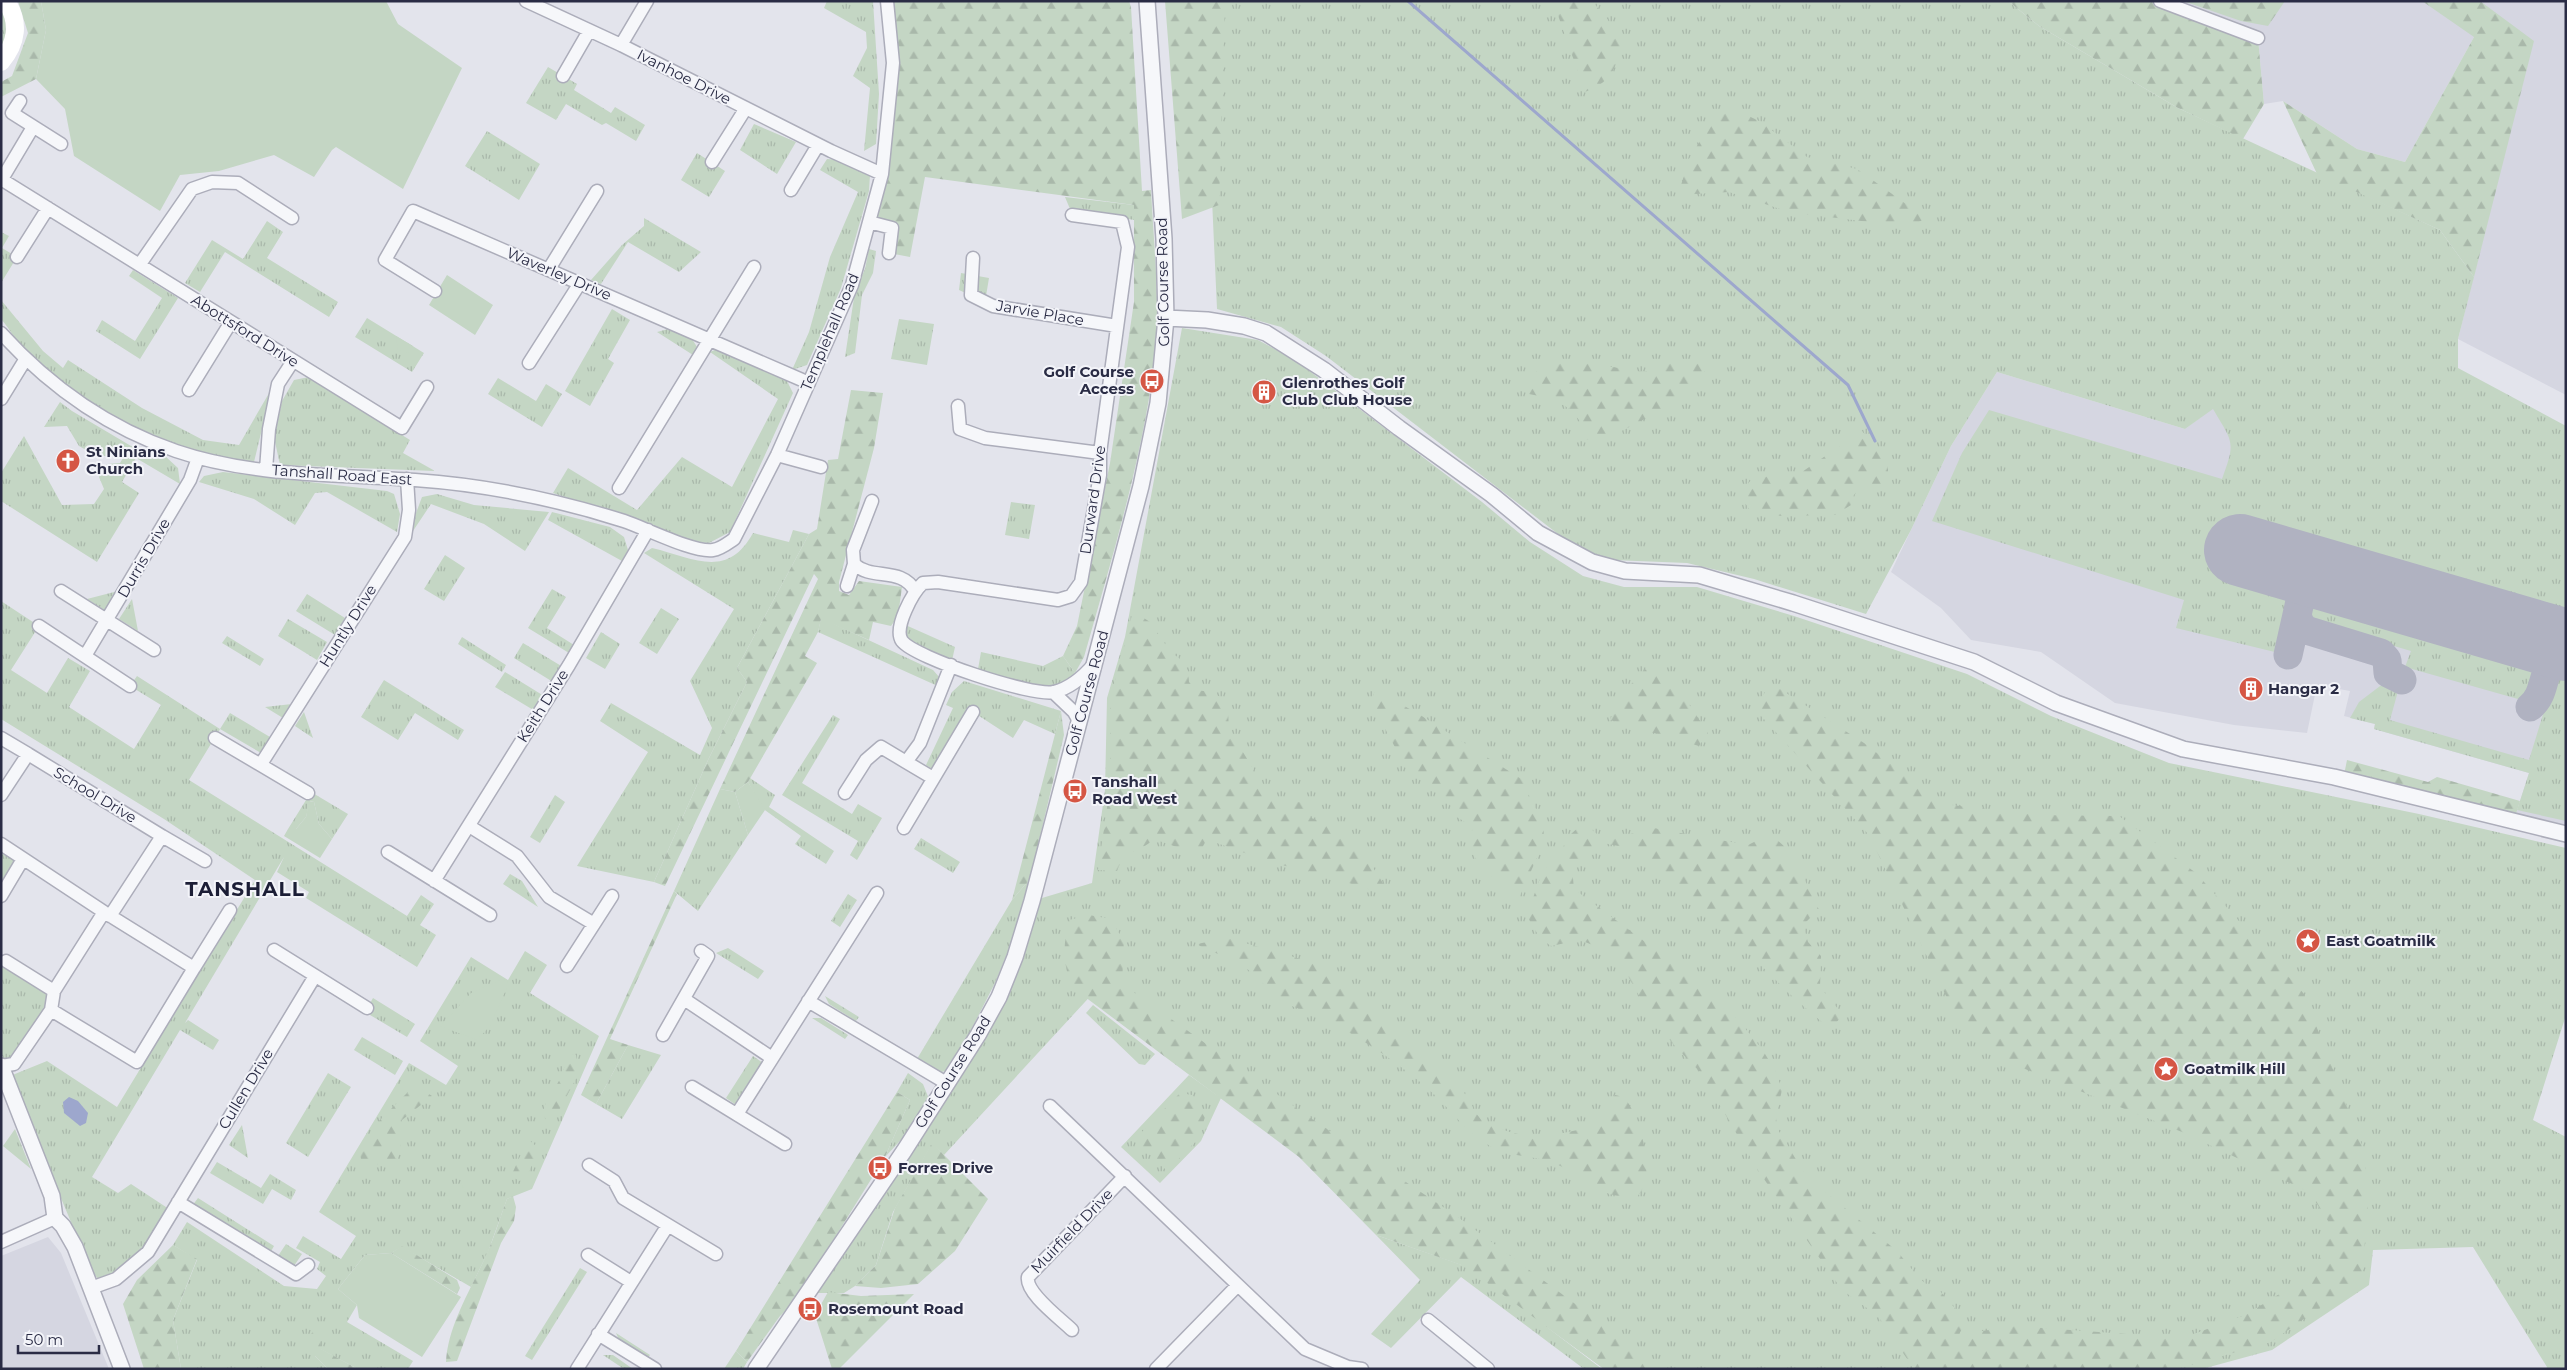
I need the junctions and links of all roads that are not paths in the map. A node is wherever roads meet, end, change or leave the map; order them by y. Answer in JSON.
{"nodes":[{"id":1,"x":526,"y":1,"type":"edge"},
{"id":2,"x":647,"y":1,"type":"edge"},
{"id":3,"x":887,"y":1,"type":"edge"},
{"id":4,"x":1147,"y":1,"type":"edge"},
{"id":5,"x":2160,"y":1,"type":"edge"},
{"id":6,"x":6,"y":2,"type":"edge"},
{"id":7,"x":588,"y":31,"type":"junction"},
{"id":8,"x":2258,"y":38,"type":"dead end"},
{"id":9,"x":621,"y":45,"type":"junction"},
{"id":10,"x":1,"y":62,"type":"edge"},
{"id":11,"x":563,"y":76,"type":"dead end"},
{"id":12,"x":20,"y":101,"type":"dead end"},
{"id":13,"x":746,"y":108,"type":"junction"},
{"id":14,"x":33,"y":127,"type":"junction"},
{"id":15,"x":61,"y":144,"type":"dead end"},
{"id":16,"x":818,"y":145,"type":"junction"},
{"id":17,"x":712,"y":162,"type":"dead end"},
{"id":18,"x":882,"y":174,"type":"junction"},
{"id":19,"x":2,"y":179,"type":"edge"},
{"id":20,"x":791,"y":190,"type":"dead end"},
{"id":21,"x":598,"y":191,"type":"dead end"},
{"id":22,"x":48,"y":208,"type":"junction"},
{"id":23,"x":1072,"y":215,"type":"dead end"},
{"id":24,"x":292,"y":218,"type":"dead end"},
{"id":25,"x":869,"y":222,"type":"junction"},
{"id":26,"x":889,"y":253,"type":"dead end"},
{"id":27,"x":17,"y":257,"type":"dead end"},
{"id":28,"x":973,"y":258,"type":"dead end"},
{"id":29,"x":140,"y":264,"type":"junction"},
{"id":30,"x":754,"y":267,"type":"dead end"},
{"id":31,"x":549,"y":269,"type":"junction"},
{"id":32,"x":580,"y":282,"type":"junction"},
{"id":33,"x":435,"y":291,"type":"dead end"},
{"id":34,"x":1166,"y":318,"type":"junction"},
{"id":35,"x":231,"y":322,"type":"junction"},
{"id":36,"x":1117,"y":326,"type":"junction"},
{"id":37,"x":1,"y":333,"type":"edge"},
{"id":38,"x":711,"y":339,"type":"junction"},
{"id":39,"x":25,"y":360,"type":"junction"},
{"id":40,"x":293,"y":361,"type":"junction"},
{"id":41,"x":529,"y":363,"type":"dead end"},
{"id":42,"x":809,"y":383,"type":"junction"},
{"id":43,"x":427,"y":387,"type":"dead end"},
{"id":44,"x":189,"y":390,"type":"dead end"},
{"id":45,"x":1,"y":399,"type":"edge"},
{"id":46,"x":958,"y":406,"type":"dead end"},
{"id":47,"x":1100,"y":453,"type":"junction"},
{"id":48,"x":777,"y":456,"type":"junction"},
{"id":49,"x":198,"y":458,"type":"junction"},
{"id":50,"x":821,"y":466,"type":"dead end"},
{"id":51,"x":266,"y":470,"type":"junction"},
{"id":52,"x":406,"y":479,"type":"junction"},
{"id":53,"x":619,"y":488,"type":"dead end"},
{"id":54,"x":872,"y":501,"type":"dead end"},
{"id":55,"x":648,"y":530,"type":"junction"},
{"id":56,"x":714,"y":550,"type":"joint"},
{"id":57,"x":854,"y":564,"type":"junction"},
{"id":58,"x":847,"y":586,"type":"dead end"},
{"id":59,"x":61,"y":590,"type":"dead end"},
{"id":60,"x":915,"y":591,"type":"junction"},
{"id":61,"x":108,"y":620,"type":"junction"},
{"id":62,"x":39,"y":626,"type":"dead end"},
{"id":63,"x":154,"y":650,"type":"dead end"},
{"id":64,"x":85,"y":656,"type":"junction"},
{"id":65,"x":1095,"y":662,"type":"junction"},
{"id":66,"x":951,"y":665,"type":"junction"},
{"id":67,"x":130,"y":686,"type":"dead end"},
{"id":68,"x":1053,"y":692,"type":"junction"},
{"id":69,"x":972,"y":712,"type":"dead end"},
{"id":70,"x":1079,"y":722,"type":"junction"},
{"id":71,"x":1,"y":738,"type":"edge"},
{"id":72,"x":215,"y":738,"type":"dead end"},
{"id":73,"x":28,"y":754,"type":"junction"},
{"id":74,"x":906,"y":762,"type":"junction"},
{"id":75,"x":261,"y":764,"type":"junction"},
{"id":76,"x":933,"y":778,"type":"junction"},
{"id":77,"x":845,"y":793,"type":"dead end"},
{"id":78,"x":308,"y":794,"type":"dead end"},
{"id":79,"x":1,"y":796,"type":"edge"},
{"id":80,"x":469,"y":826,"type":"junction"},
{"id":81,"x":904,"y":828,"type":"dead end"},
{"id":82,"x":2566,"y":834,"type":"edge"},
{"id":83,"x":162,"y":836,"type":"junction"},
{"id":84,"x":1,"y":844,"type":"edge"},
{"id":85,"x":388,"y":852,"type":"dead end"},
{"id":86,"x":23,"y":859,"type":"junction"},
{"id":87,"x":205,"y":861,"type":"dead end"},
{"id":88,"x":434,"y":881,"type":"junction"},
{"id":89,"x":877,"y":893,"type":"dead end"},
{"id":90,"x":1,"y":896,"type":"edge"},
{"id":91,"x":612,"y":896,"type":"dead end"},
{"id":92,"x":230,"y":910,"type":"dead end"},
{"id":93,"x":107,"y":914,"type":"junction"},
{"id":94,"x":490,"y":915,"type":"dead end"},
{"id":95,"x":594,"y":924,"type":"junction"},
{"id":96,"x":274,"y":950,"type":"dead end"},
{"id":97,"x":701,"y":951,"type":"dead end"},
{"id":98,"x":6,"y":961,"type":"dead end"},
{"id":99,"x":567,"y":966,"type":"dead end"},
{"id":100,"x":194,"y":968,"type":"junction"},
{"id":101,"x":316,"y":976,"type":"junction"},
{"id":102,"x":54,"y":991,"type":"junction"},
{"id":103,"x":684,"y":998,"type":"junction"},
{"id":104,"x":808,"y":1001,"type":"junction"},
{"id":105,"x":367,"y":1008,"type":"dead end"},
{"id":106,"x":51,"y":1010,"type":"junction"},
{"id":107,"x":662,"y":1035,"type":"dead end"},
{"id":108,"x":772,"y":1058,"type":"junction"},
{"id":109,"x":1,"y":1066,"type":"edge"},
{"id":110,"x":948,"y":1084,"type":"junction"},
{"id":111,"x":692,"y":1087,"type":"dead end"},
{"id":112,"x":1050,"y":1106,"type":"dead end"},
{"id":113,"x":737,"y":1114,"type":"junction"},
{"id":114,"x":785,"y":1144,"type":"dead end"},
{"id":115,"x":589,"y":1164,"type":"dead end"},
{"id":116,"x":1125,"y":1176,"type":"junction"},
{"id":117,"x":178,"y":1202,"type":"junction"},
{"id":118,"x":55,"y":1218,"type":"junction"},
{"id":119,"x":668,"y":1225,"type":"junction"},
{"id":120,"x":1,"y":1242,"type":"edge"},
{"id":121,"x":716,"y":1254,"type":"dead end"},
{"id":122,"x":588,"y":1255,"type":"dead end"},
{"id":123,"x":308,"y":1264,"type":"dead end"},
{"id":124,"x":631,"y":1282,"type":"junction"},
{"id":125,"x":1237,"y":1286,"type":"junction"},
{"id":126,"x":91,"y":1288,"type":"junction"},
{"id":127,"x":1428,"y":1320,"type":"dead end"},
{"id":128,"x":1072,"y":1330,"type":"dead end"},
{"id":129,"x":598,"y":1334,"type":"junction"},
{"id":130,"x":122,"y":1369,"type":"edge"},
{"id":131,"x":576,"y":1369,"type":"edge"},
{"id":132,"x":655,"y":1369,"type":"edge"},
{"id":133,"x":756,"y":1369,"type":"edge"},
{"id":134,"x":1156,"y":1369,"type":"edge"},
{"id":135,"x":1362,"y":1369,"type":"edge"},
{"id":136,"x":1488,"y":1369,"type":"edge"}],
"edges":[{"from":1,"to":7,"type":"street","name":"Ivanhoe Drive"},
{"from":2,"to":9,"type":"street","name":"Ivanhoe Drive"},
{"from":3,"to":18,"type":"street","name":"Templehall Road"},
{"from":4,"to":34,"type":"street","name":"Golf Course Road"},
{"from":5,"to":8,"type":"street"},
{"from":6,"to":10,"type":"main road"},
{"from":7,"to":9,"type":"street","name":"Ivanhoe Drive"},
{"from":7,"to":11,"type":"street"},
{"from":9,"to":13,"type":"street","name":"Ivanhoe Drive"},
{"from":12,"to":14,"type":"street"},
{"from":13,"to":16,"type":"street","name":"Ivanhoe Drive"},
{"from":13,"to":17,"type":"street","name":"Ivanhoe Drive"},
{"from":14,"to":15,"type":"street"},
{"from":14,"to":19,"type":"street"},
{"from":16,"to":18,"type":"street","name":"Ivanhoe Drive"},
{"from":16,"to":20,"type":"street"},
{"from":18,"to":25,"type":"street","name":"Templehall Road"},
{"from":19,"to":22,"type":"street","name":"Abottsford Drive"},
{"from":21,"to":31,"type":"street"},
{"from":22,"to":27,"type":"street"},
{"from":22,"to":29,"type":"street","name":"Abottsford Drive"},
{"from":23,"to":36,"type":"street","name":"Durward Drive"},
{"from":24,"to":29,"type":"street"},
{"from":25,"to":26,"type":"street"},
{"from":25,"to":42,"type":"street","name":"Templehall Road"},
{"from":28,"to":36,"type":"street","name":"Jarvie Place"},
{"from":29,"to":35,"type":"street","name":"Abottsford Drive"},
{"from":30,"to":38,"type":"street"},
{"from":31,"to":32,"type":"street","name":"Waverley Drive"},
{"from":31,"to":33,"type":"street","name":"Waverley Drive"},
{"from":32,"to":38,"type":"street","name":"Waverley Drive"},
{"from":32,"to":41,"type":"street"},
{"from":34,"to":65,"type":"street","name":"Golf Course Road"},
{"from":34,"to":82,"type":"street"},
{"from":35,"to":40,"type":"street","name":"Abottsford Drive"},
{"from":35,"to":44,"type":"street"},
{"from":36,"to":47,"type":"street","name":"Durward Drive"},
{"from":37,"to":39,"type":"street","name":"Tanshall Road East"},
{"from":38,"to":42,"type":"street","name":"Waverley Drive"},
{"from":38,"to":53,"type":"street"},
{"from":39,"to":45,"type":"street"},
{"from":39,"to":49,"type":"street","name":"Tanshall Road East"},
{"from":40,"to":43,"type":"street","name":"Abottsford Drive"},
{"from":40,"to":51,"type":"street"},
{"from":42,"to":48,"type":"street","name":"Templehall Road"},
{"from":46,"to":47,"type":"street"},
{"from":47,"to":60,"type":"street","name":"Durward Drive"},
{"from":48,"to":50,"type":"street"},
{"from":48,"to":56,"type":"street","name":"Templehall Road"},
{"from":49,"to":51,"type":"street","name":"Tanshall Road East"},
{"from":49,"to":61,"type":"street","name":"Durris Drive"},
{"from":51,"to":52,"type":"street","name":"Tanshall Road East"},
{"from":52,"to":55,"type":"street","name":"Tanshall Road East"},
{"from":52,"to":75,"type":"street","name":"Huntly Drive"},
{"from":54,"to":57,"type":"street"},
{"from":55,"to":56,"type":"street","name":"Tanshall Road East"},
{"from":55,"to":80,"type":"street","name":"Keith Drive"},
{"from":57,"to":58,"type":"street"},
{"from":57,"to":60,"type":"street"},
{"from":59,"to":61,"type":"street"},
{"from":60,"to":66,"type":"street"},
{"from":61,"to":63,"type":"street"},
{"from":61,"to":64,"type":"street","name":"Durris Drive"},
{"from":62,"to":64,"type":"street"},
{"from":64,"to":67,"type":"street"},
{"from":65,"to":68,"type":"street"},
{"from":65,"to":70,"type":"street","name":"Golf Course Road"},
{"from":66,"to":68,"type":"street"},
{"from":66,"to":74,"type":"street"},
{"from":68,"to":70,"type":"street"},
{"from":69,"to":76,"type":"street"},
{"from":70,"to":110,"type":"street","name":"Golf Course Road"},
{"from":71,"to":73,"type":"street","name":"School Drive"},
{"from":72,"to":75,"type":"street"},
{"from":73,"to":79,"type":"street"},
{"from":73,"to":83,"type":"street","name":"School Drive"},
{"from":74,"to":76,"type":"street"},
{"from":74,"to":77,"type":"street"},
{"from":75,"to":78,"type":"street"},
{"from":76,"to":81,"type":"street"},
{"from":80,"to":88,"type":"street","name":"Keith Drive"},
{"from":80,"to":95,"type":"street"},
{"from":83,"to":87,"type":"street","name":"School Drive"},
{"from":83,"to":93,"type":"street"},
{"from":84,"to":86,"type":"street"},
{"from":85,"to":88,"type":"street"},
{"from":86,"to":90,"type":"street"},
{"from":86,"to":93,"type":"street"},
{"from":88,"to":94,"type":"street"},
{"from":89,"to":104,"type":"street"},
{"from":91,"to":95,"type":"street"},
{"from":92,"to":100,"type":"street"},
{"from":93,"to":100,"type":"street"},
{"from":93,"to":102,"type":"street"},
{"from":95,"to":99,"type":"street"},
{"from":96,"to":101,"type":"street"},
{"from":97,"to":103,"type":"street"},
{"from":98,"to":102,"type":"street"},
{"from":100,"to":106,"type":"street"},
{"from":101,"to":105,"type":"street"},
{"from":101,"to":117,"type":"street","name":"Cullen Drive"},
{"from":102,"to":106,"type":"street"},
{"from":103,"to":107,"type":"street"},
{"from":103,"to":108,"type":"street"},
{"from":104,"to":108,"type":"street"},
{"from":104,"to":110,"type":"street"},
{"from":106,"to":109,"type":"street"},
{"from":108,"to":113,"type":"street"},
{"from":109,"to":118,"type":"street"},
{"from":110,"to":133,"type":"street","name":"Golf Course Road"},
{"from":111,"to":113,"type":"street"},
{"from":112,"to":116,"type":"street","name":"Muirfield Drive"},
{"from":113,"to":114,"type":"street"},
{"from":115,"to":119,"type":"street"},
{"from":116,"to":125,"type":"street","name":"Muirfield Drive"},
{"from":116,"to":128,"type":"street","name":"Muirfield Drive"},
{"from":117,"to":123,"type":"street"},
{"from":117,"to":126,"type":"street","name":"Cullen Drive"},
{"from":118,"to":120,"type":"street"},
{"from":118,"to":126,"type":"street"},
{"from":119,"to":121,"type":"street"},
{"from":119,"to":124,"type":"street"},
{"from":122,"to":124,"type":"street"},
{"from":124,"to":129,"type":"street"},
{"from":125,"to":134,"type":"street"},
{"from":125,"to":135,"type":"street","name":"Muirfield Drive"},
{"from":126,"to":130,"type":"street"},
{"from":127,"to":136,"type":"street"},
{"from":129,"to":131,"type":"street"},
{"from":129,"to":132,"type":"street"}]}
